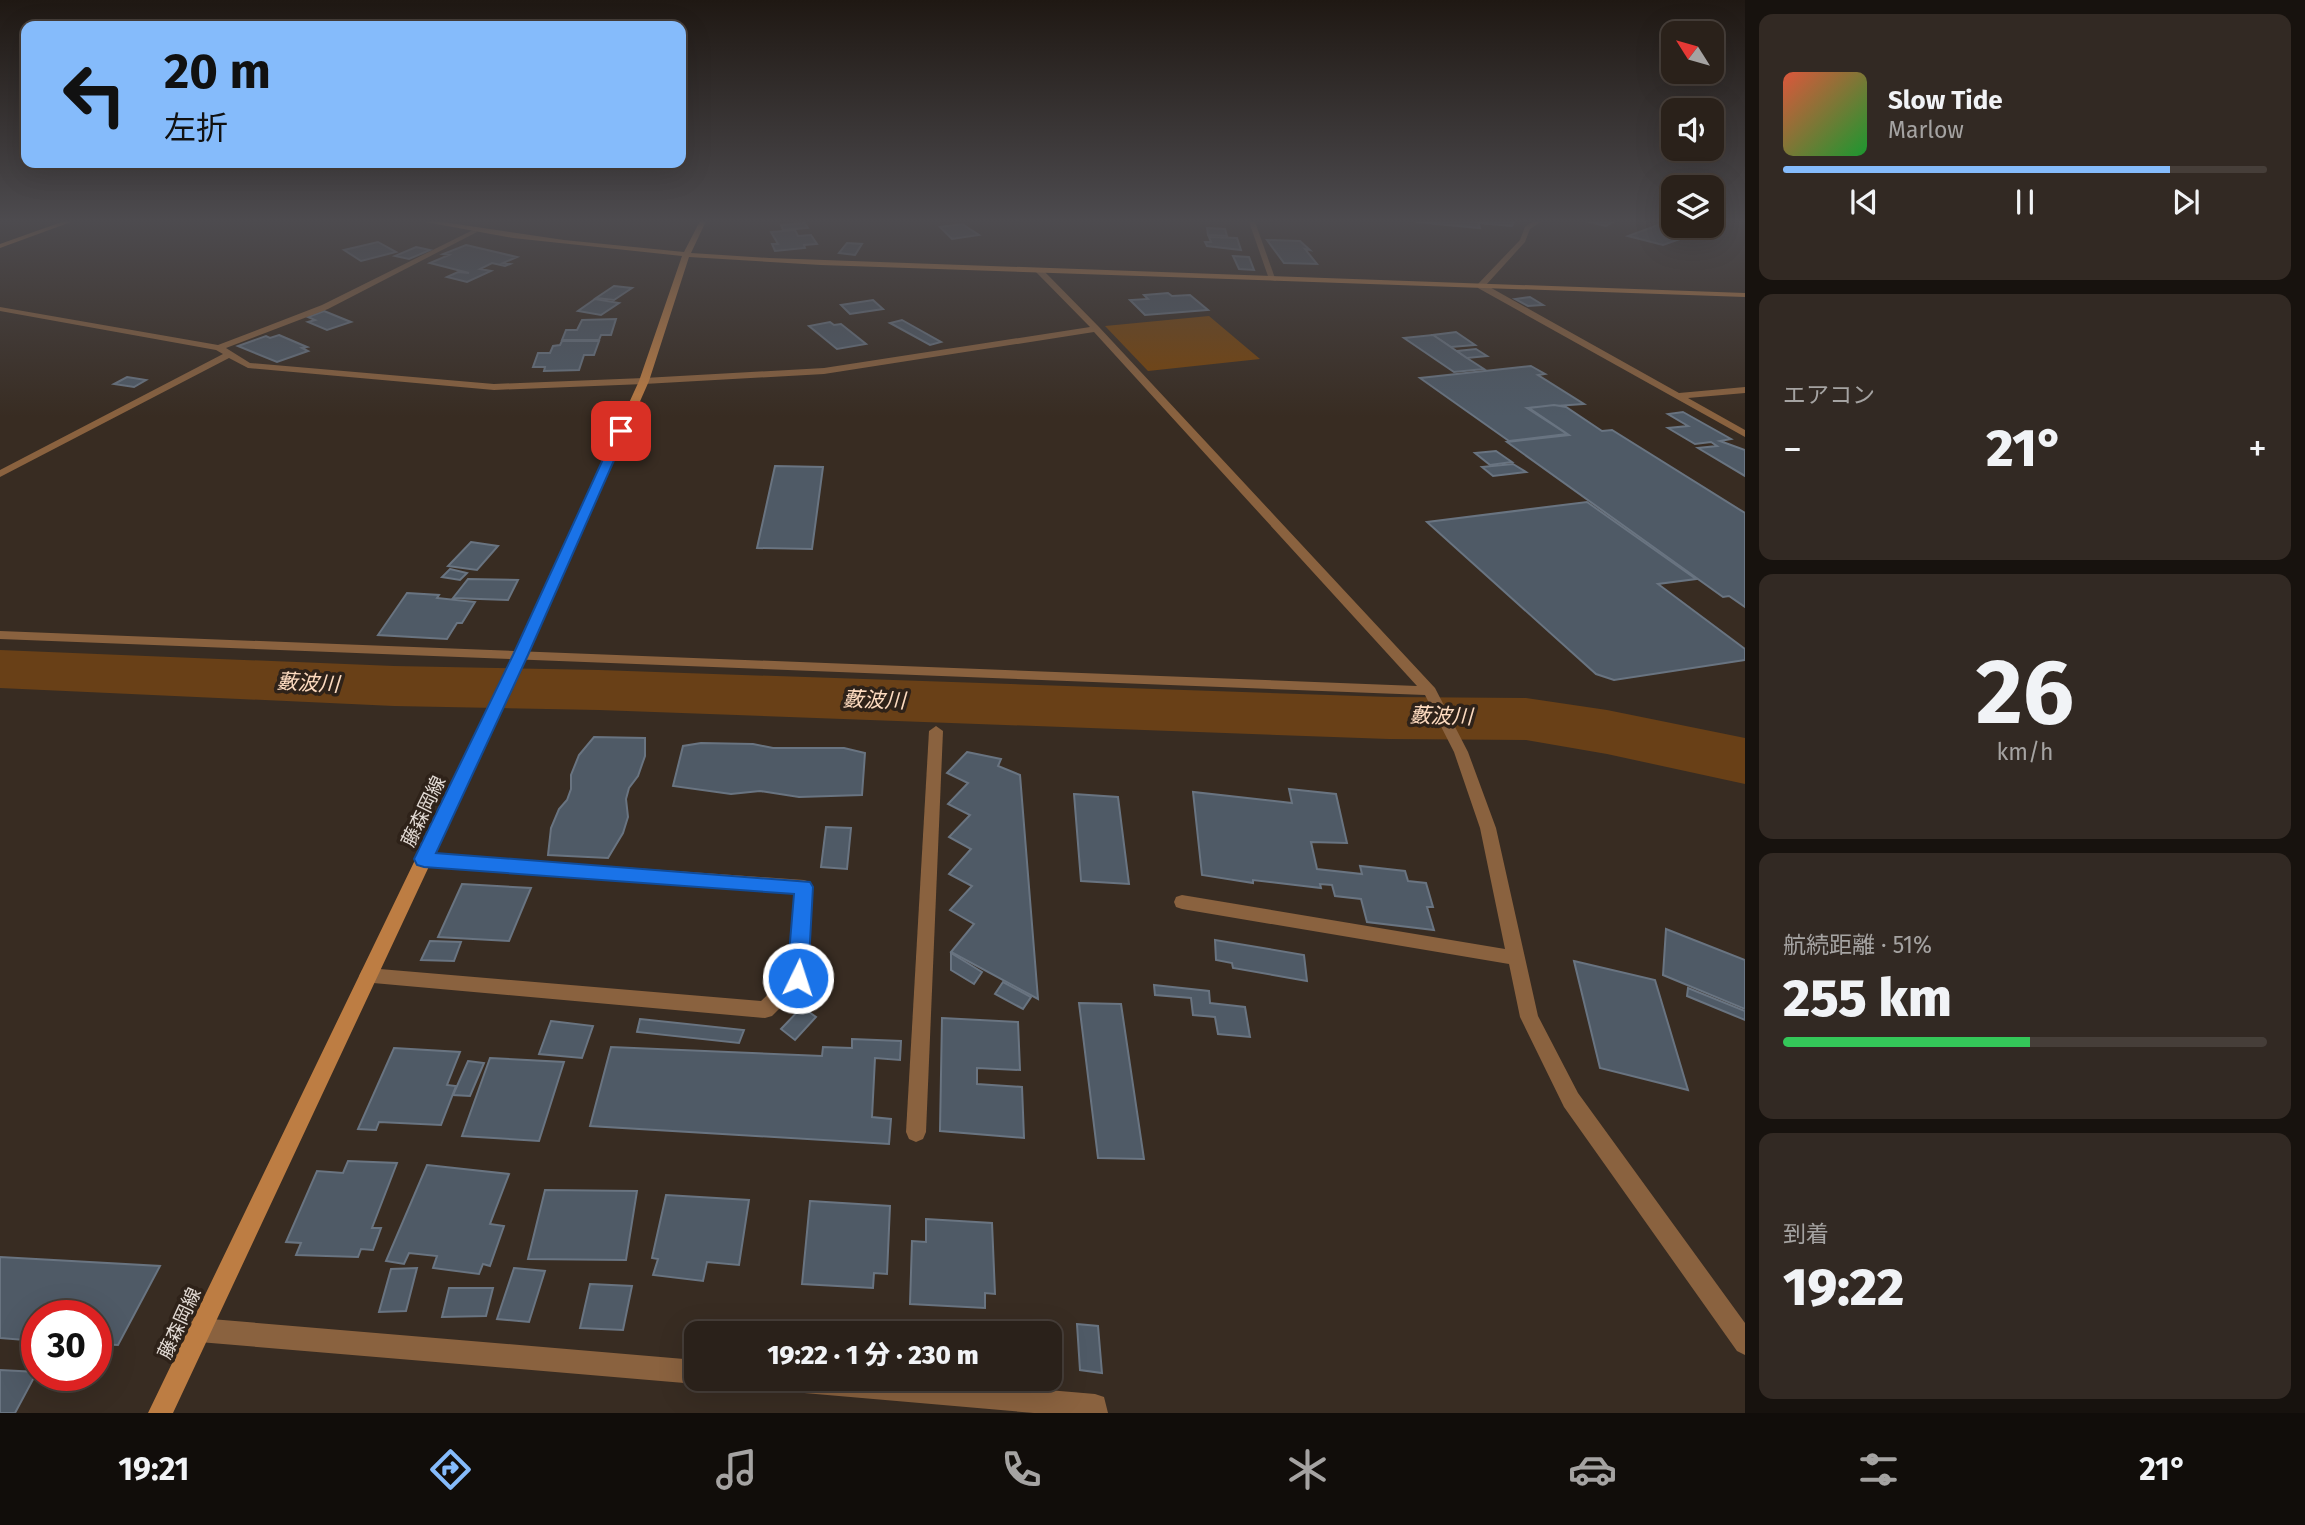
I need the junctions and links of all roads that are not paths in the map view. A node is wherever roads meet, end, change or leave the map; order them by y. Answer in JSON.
{"nodes":[{"id":1,"x":369,"y":285,"type":"edge"},
{"id":2,"x":676,"y":285,"type":"edge"},
{"id":3,"x":1053,"y":285,"type":"edge"},
{"id":4,"x":1450,"y":285,"type":"edge"},
{"id":5,"x":1481,"y":286,"type":"junction"},
{"id":6,"x":1745,"y":295,"type":"edge"},
{"id":7,"x":0,"y":309,"type":"edge"},
{"id":8,"x":1096,"y":329,"type":"junction"},
{"id":9,"x":219,"y":348,"type":"junction"},
{"id":10,"x":228,"y":355,"type":"junction"},
{"id":11,"x":644,"y":381,"type":"junction"},
{"id":12,"x":1745,"y":390,"type":"edge"},
{"id":13,"x":1678,"y":396,"type":"junction"},
{"id":14,"x":1745,"y":434,"type":"edge"},
{"id":15,"x":0,"y":474,"type":"edge"},
{"id":16,"x":0,"y":635,"type":"edge"},
{"id":17,"x":521,"y":655,"type":"junction"},
{"id":18,"x":1430,"y":691,"type":"junction"},
{"id":19,"x":936,"y":731,"type":"dead end"},
{"id":20,"x":424,"y":859,"type":"junction"},
{"id":21,"x":1182,"y":902,"type":"dead end"},
{"id":22,"x":1516,"y":958,"type":"junction"},
{"id":23,"x":368,"y":976,"type":"junction"},
{"id":24,"x":916,"y":1132,"type":"dead end"},
{"id":25,"x":199,"y":1330,"type":"junction"},
{"id":26,"x":1745,"y":1343,"type":"edge"},
{"id":27,"x":684,"y":1371,"type":"edge"},
{"id":28,"x":921,"y":1391,"type":"edge"},
{"id":29,"x":160,"y":1413,"type":"edge"},
{"id":30,"x":1096,"y":1413,"type":"edge"}],
"edges":[{"from":1,"to":9,"type":"street"},
{"from":2,"to":11,"type":"main road","name":"藤森岡線"},
{"from":3,"to":8,"type":"street"},
{"from":4,"to":5,"type":"main road"},
{"from":5,"to":6,"type":"main road"},
{"from":5,"to":13,"type":"street"},
{"from":7,"to":9,"type":"street"},
{"from":8,"to":11,"type":"street"},
{"from":8,"to":18,"type":"street"},
{"from":9,"to":10,"type":"street"},
{"from":10,"to":11,"type":"street"},
{"from":10,"to":15,"type":"street"},
{"from":11,"to":17,"type":"main road","name":"藤森岡線"},
{"from":12,"to":13,"type":"street"},
{"from":13,"to":14,"type":"street"},
{"from":16,"to":17,"type":"street"},
{"from":17,"to":18,"type":"street"},
{"from":17,"to":20,"type":"main road","name":"藤森岡線"},
{"from":18,"to":22,"type":"street"},
{"from":19,"to":24,"type":"street"},
{"from":20,"to":23,"type":"main road","name":"藤森岡線"},
{"from":20,"to":23,"type":"street"},
{"from":21,"to":22,"type":"street"},
{"from":22,"to":26,"type":"street"},
{"from":23,"to":25,"type":"main road","name":"藤森岡線"},
{"from":25,"to":27,"type":"street"},
{"from":25,"to":29,"type":"main road","name":"藤森岡線"},
{"from":28,"to":30,"type":"street"}]}
